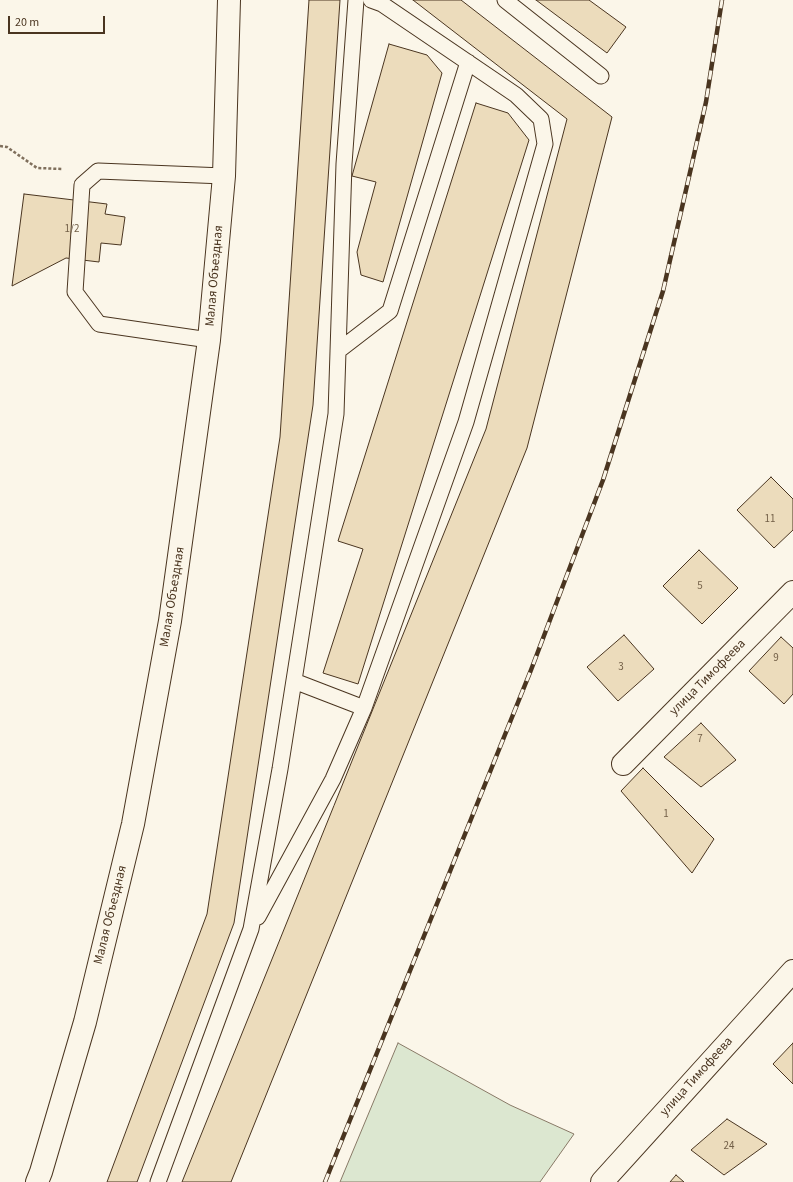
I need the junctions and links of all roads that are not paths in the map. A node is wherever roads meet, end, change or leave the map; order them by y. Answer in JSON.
{"nodes":[{"id":1,"x":228,"y":0,"type":"edge"},
{"id":2,"x":356,"y":0,"type":"edge"},
{"id":3,"x":371,"y":0,"type":"edge"},
{"id":4,"x":505,"y":0,"type":"edge"},
{"id":5,"x":468,"y":62,"type":"junction"},
{"id":6,"x":601,"y":76,"type":"dead end"},
{"id":7,"x":224,"y":176,"type":"junction"},
{"id":8,"x":209,"y":340,"type":"junction"},
{"id":9,"x":338,"y":351,"type":"junction"},
{"id":10,"x":793,"y":592,"type":"edge"},
{"id":11,"x":294,"y":682,"type":"junction"},
{"id":12,"x":364,"y":708,"type":"junction"},
{"id":13,"x":623,"y":764,"type":"dead end"},
{"id":14,"x":251,"y":929,"type":"junction"},
{"id":15,"x":793,"y":971,"type":"edge"},
{"id":16,"x":37,"y":1182,"type":"edge"},
{"id":17,"x":158,"y":1182,"type":"edge"},
{"id":18,"x":602,"y":1182,"type":"edge"}],
"edges":[{"from":1,"to":7,"type":"main road","name":"Малая Объездная"},
{"from":2,"to":9,"type":"lane"},
{"from":3,"to":5,"type":"lane"},
{"from":4,"to":6,"type":"lane"},
{"from":5,"to":9,"type":"lane"},
{"from":5,"to":12,"type":"lane"},
{"from":7,"to":8,"type":"main road","name":"Малая Объездная"},
{"from":7,"to":8,"type":"lane"},
{"from":8,"to":16,"type":"main road","name":"Малая Объездная"},
{"from":9,"to":11,"type":"lane"},
{"from":10,"to":13,"type":"main road","name":"улица Тимофеева"},
{"from":11,"to":12,"type":"lane"},
{"from":11,"to":14,"type":"lane"},
{"from":12,"to":14,"type":"lane"},
{"from":14,"to":17,"type":"lane"},
{"from":15,"to":18,"type":"main road","name":"улица Тимофеева"}]}
